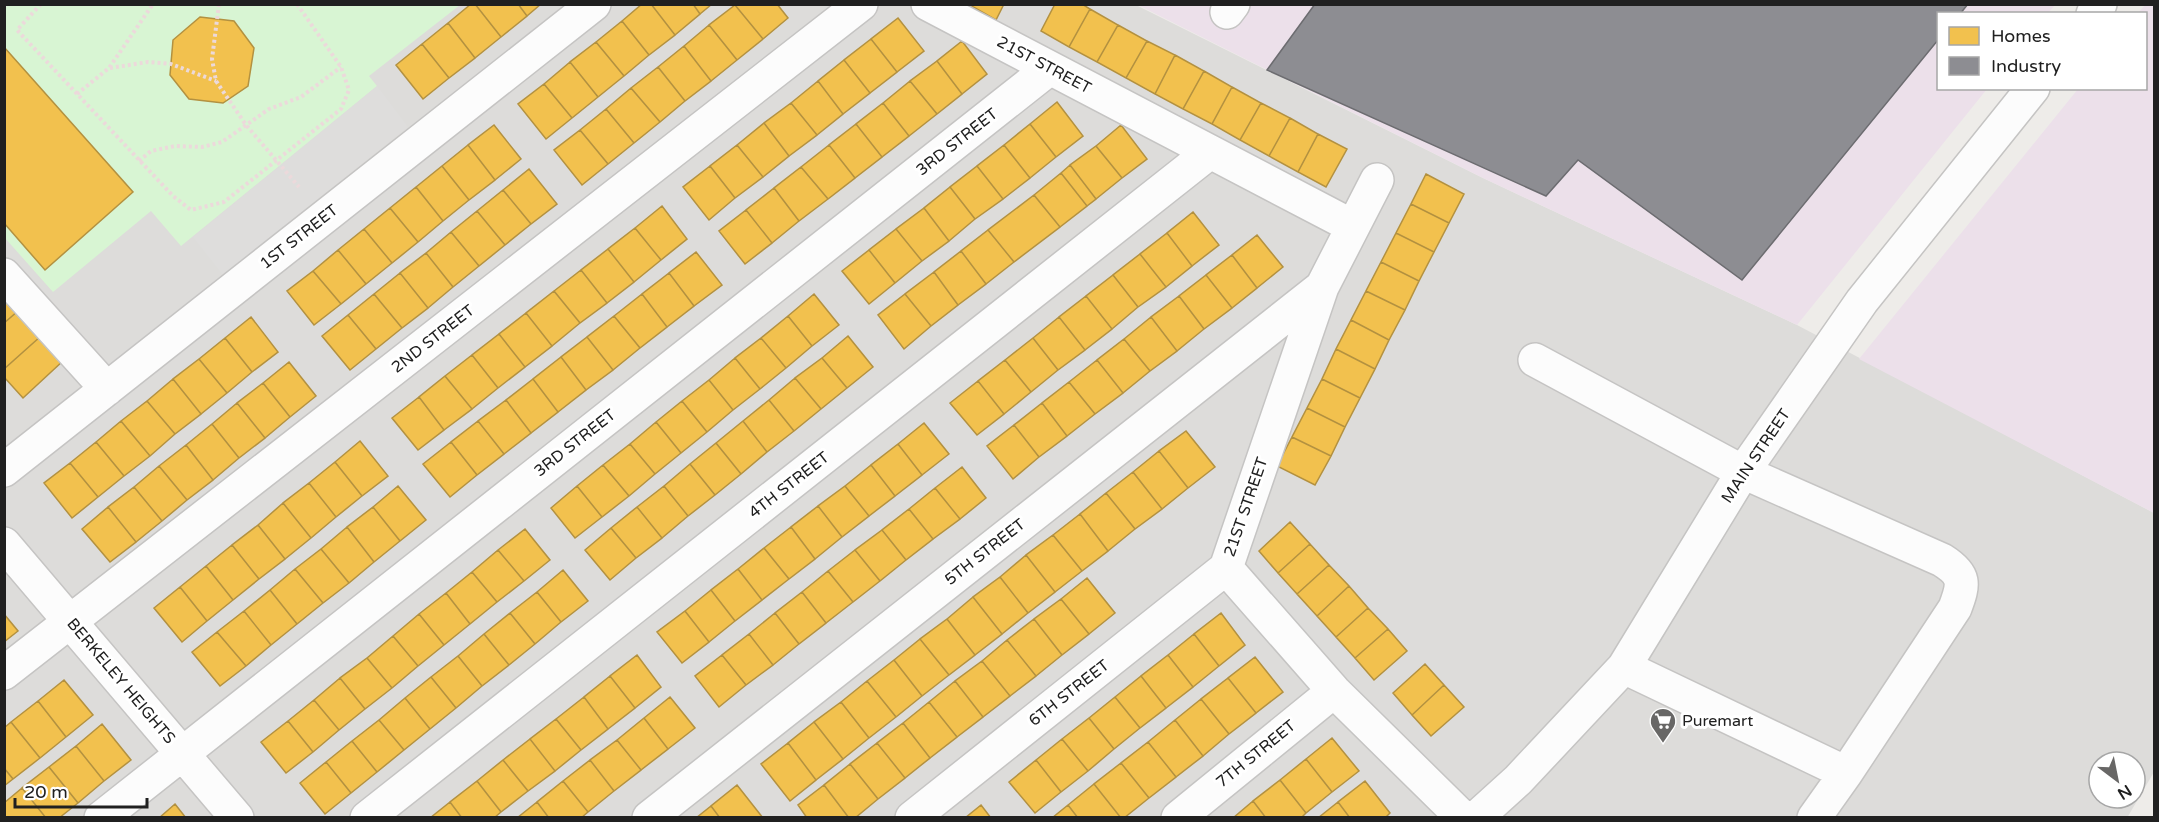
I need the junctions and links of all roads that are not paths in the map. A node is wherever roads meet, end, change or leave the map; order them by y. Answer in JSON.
{"nodes":[{"id":1,"x":594,"y":4,"type":"edge"},
{"id":2,"x":861,"y":4,"type":"edge"},
{"id":3,"x":928,"y":4,"type":"edge"},
{"id":4,"x":1050,"y":68,"type":"junction"},
{"id":5,"x":2031,"y":90,"type":"edge"},
{"id":6,"x":1210,"y":152,"type":"junction"},
{"id":7,"x":1377,"y":180,"type":"dead end"},
{"id":8,"x":1352,"y":226,"type":"junction"},
{"id":9,"x":4,"y":275,"type":"edge"},
{"id":10,"x":1322,"y":287,"type":"junction"},
{"id":11,"x":1535,"y":360,"type":"dead end"},
{"id":12,"x":107,"y":389,"type":"junction"},
{"id":13,"x":4,"y":470,"type":"edge"},
{"id":14,"x":1743,"y":472,"type":"junction"},
{"id":15,"x":4,"y":544,"type":"edge"},
{"id":16,"x":1226,"y":568,"type":"junction"},
{"id":17,"x":70,"y":621,"type":"junction"},
{"id":18,"x":1624,"y":667,"type":"junction"},
{"id":19,"x":4,"y":673,"type":"edge"},
{"id":20,"x":1334,"y":691,"type":"junction"},
{"id":21,"x":182,"y":753,"type":"junction"},
{"id":22,"x":1846,"y":773,"type":"junction"},
{"id":23,"x":101,"y":818,"type":"edge"},
{"id":24,"x":237,"y":818,"type":"edge"},
{"id":25,"x":367,"y":818,"type":"edge"},
{"id":26,"x":649,"y":818,"type":"edge"},
{"id":27,"x":912,"y":818,"type":"edge"},
{"id":28,"x":1178,"y":818,"type":"edge"},
{"id":29,"x":1463,"y":818,"type":"edge"},
{"id":30,"x":1476,"y":818,"type":"edge"},
{"id":31,"x":1814,"y":818,"type":"edge"}],
"edges":[{"from":1,"to":12,"type":"street","name":"1ST STREET"},
{"from":2,"to":17,"type":"street","name":"2ND STREET"},
{"from":3,"to":4,"type":"street","name":"21ST STREET"},
{"from":4,"to":6,"type":"street","name":"21ST STREET"},
{"from":4,"to":21,"type":"street","name":"3RD STREET"},
{"from":5,"to":14,"type":"street","name":"MAIN STREET"},
{"from":6,"to":8,"type":"street","name":"21ST STREET"},
{"from":6,"to":25,"type":"street","name":"4TH STREET"},
{"from":7,"to":8,"type":"street","name":"21ST STREET"},
{"from":8,"to":10,"type":"street","name":"21ST STREET"},
{"from":9,"to":12,"type":"street"},
{"from":10,"to":16,"type":"street","name":"21ST STREET"},
{"from":10,"to":26,"type":"street","name":"5TH STREET"},
{"from":11,"to":14,"type":"street"},
{"from":12,"to":13,"type":"street","name":"1ST STREET"},
{"from":14,"to":18,"type":"street","name":"MAIN STREET"},
{"from":14,"to":22,"type":"street"},
{"from":15,"to":17,"type":"street","name":"BERKELEY HEIGHTS"},
{"from":16,"to":20,"type":"street","name":"21ST STREET"},
{"from":16,"to":27,"type":"street","name":"6TH STREET"},
{"from":17,"to":19,"type":"street","name":"2ND STREET"},
{"from":17,"to":21,"type":"street","name":"BERKELEY HEIGHTS"},
{"from":18,"to":22,"type":"street"},
{"from":18,"to":30,"type":"street","name":"MAIN STREET"},
{"from":20,"to":28,"type":"street","name":"7TH STREET"},
{"from":20,"to":29,"type":"street","name":"21ST STREET"},
{"from":21,"to":23,"type":"street","name":"3RD STREET"},
{"from":21,"to":24,"type":"street","name":"BERKELEY HEIGHTS"},
{"from":22,"to":31,"type":"street"}]}
